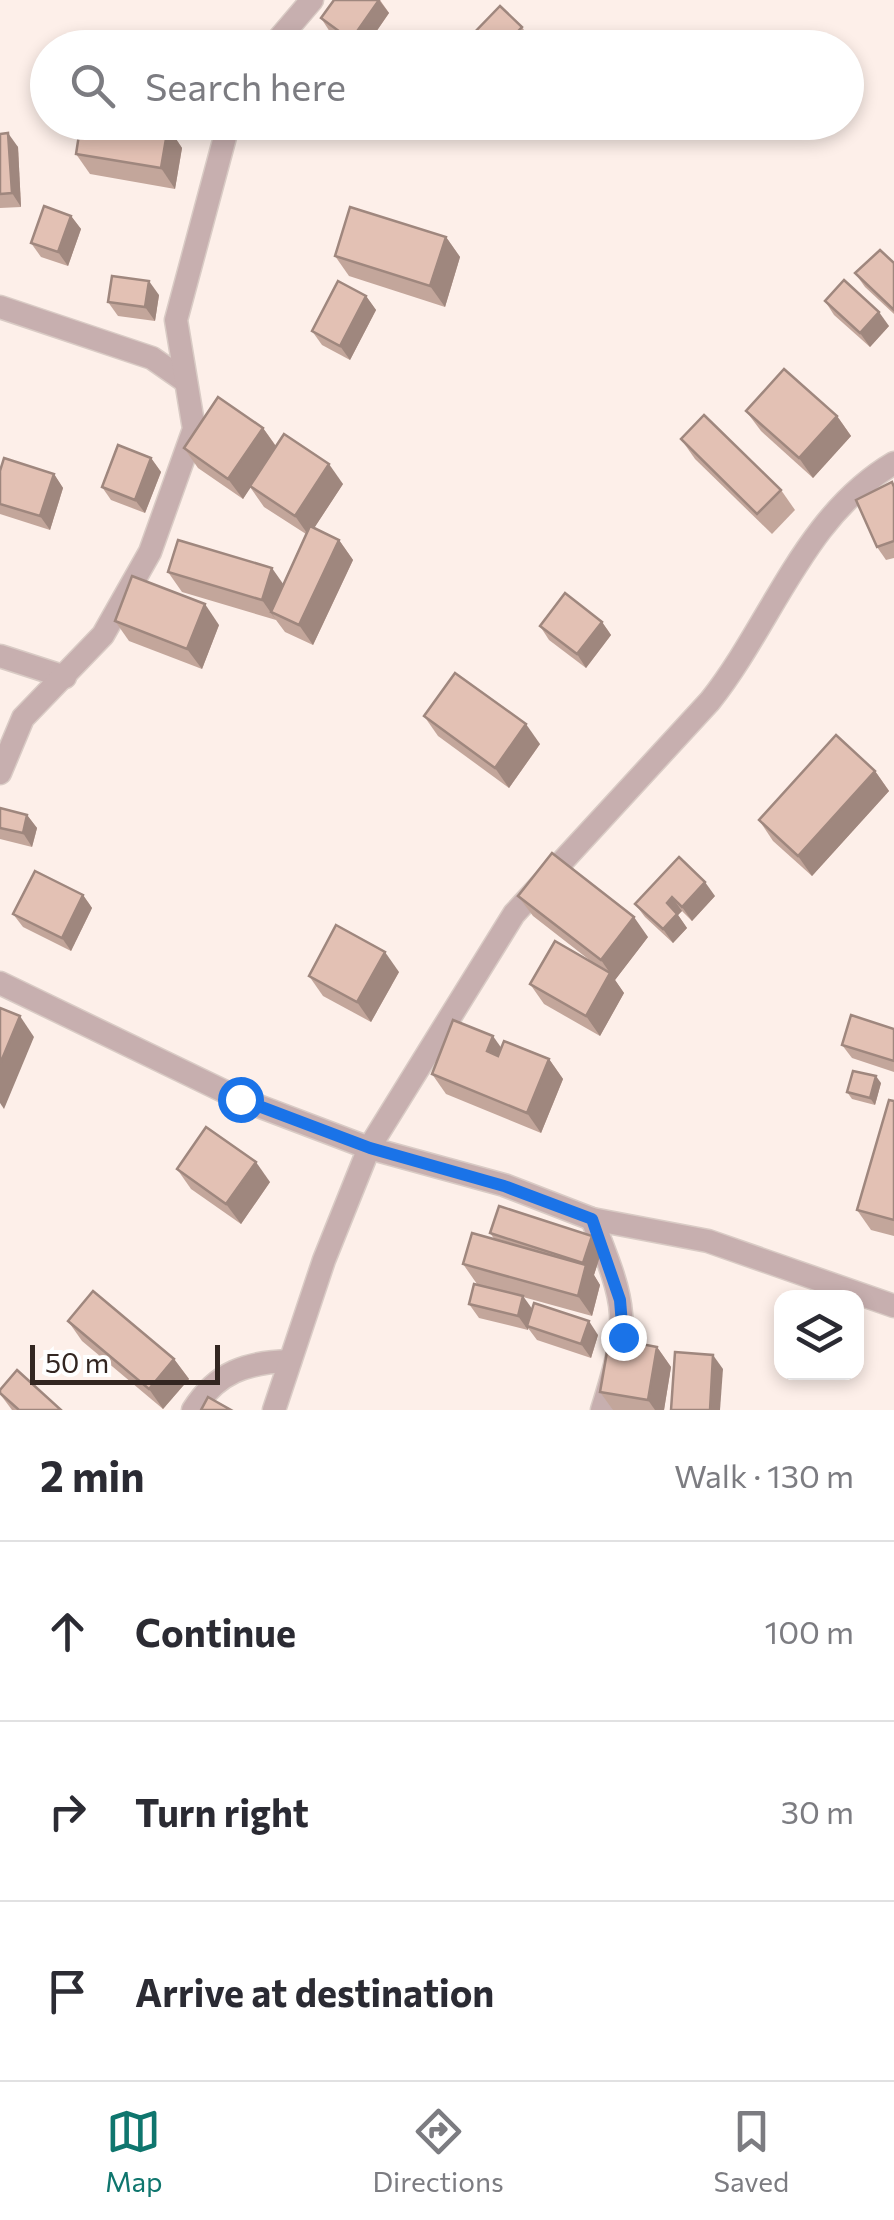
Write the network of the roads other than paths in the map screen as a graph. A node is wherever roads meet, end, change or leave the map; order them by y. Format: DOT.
graph roads {
  1 [pos="312,0"];
  2 [pos="286,30"];
  3 [pos="225,140"];
  4 [pos="0,307"];
  5 [pos="176,337"];
  6 [pos="152,358"];
  7 [pos="186,381"];
  8 [pos="894,463"];
  9 [pos="0,656"];
  10 [pos="66,677"];
  11 [pos="0,772"];
  12 [pos="0,983"];
  13 [pos="370,1148"];
  14 [pos="592,1219"];
  15 [pos="894,1306"];
  16 [pos="290,1361"];
  17 [pos="193,1410"];
  18 [pos="274,1410"];
  19 [pos="602,1410"];
  1 -- 2 [label="street"];
  3 -- 5 [label="street"];
  4 -- 6 [label="street"];
  5 -- 6 [label="street"];
  5 -- 7 [label="street"];
  6 -- 7 [label="street"];
  7 -- 10 [label="street"];
  8 -- 13 [label="street"];
  9 -- 10 [label="street"];
  10 -- 11 [label="street"];
  12 -- 13 [label="street"];
  13 -- 14 [label="street"];
  13 -- 16 [label="street"];
  14 -- 15 [label="street"];
  14 -- 19 [label="street"];
  16 -- 17 [label="street"];
  16 -- 18 [label="street"];
}
